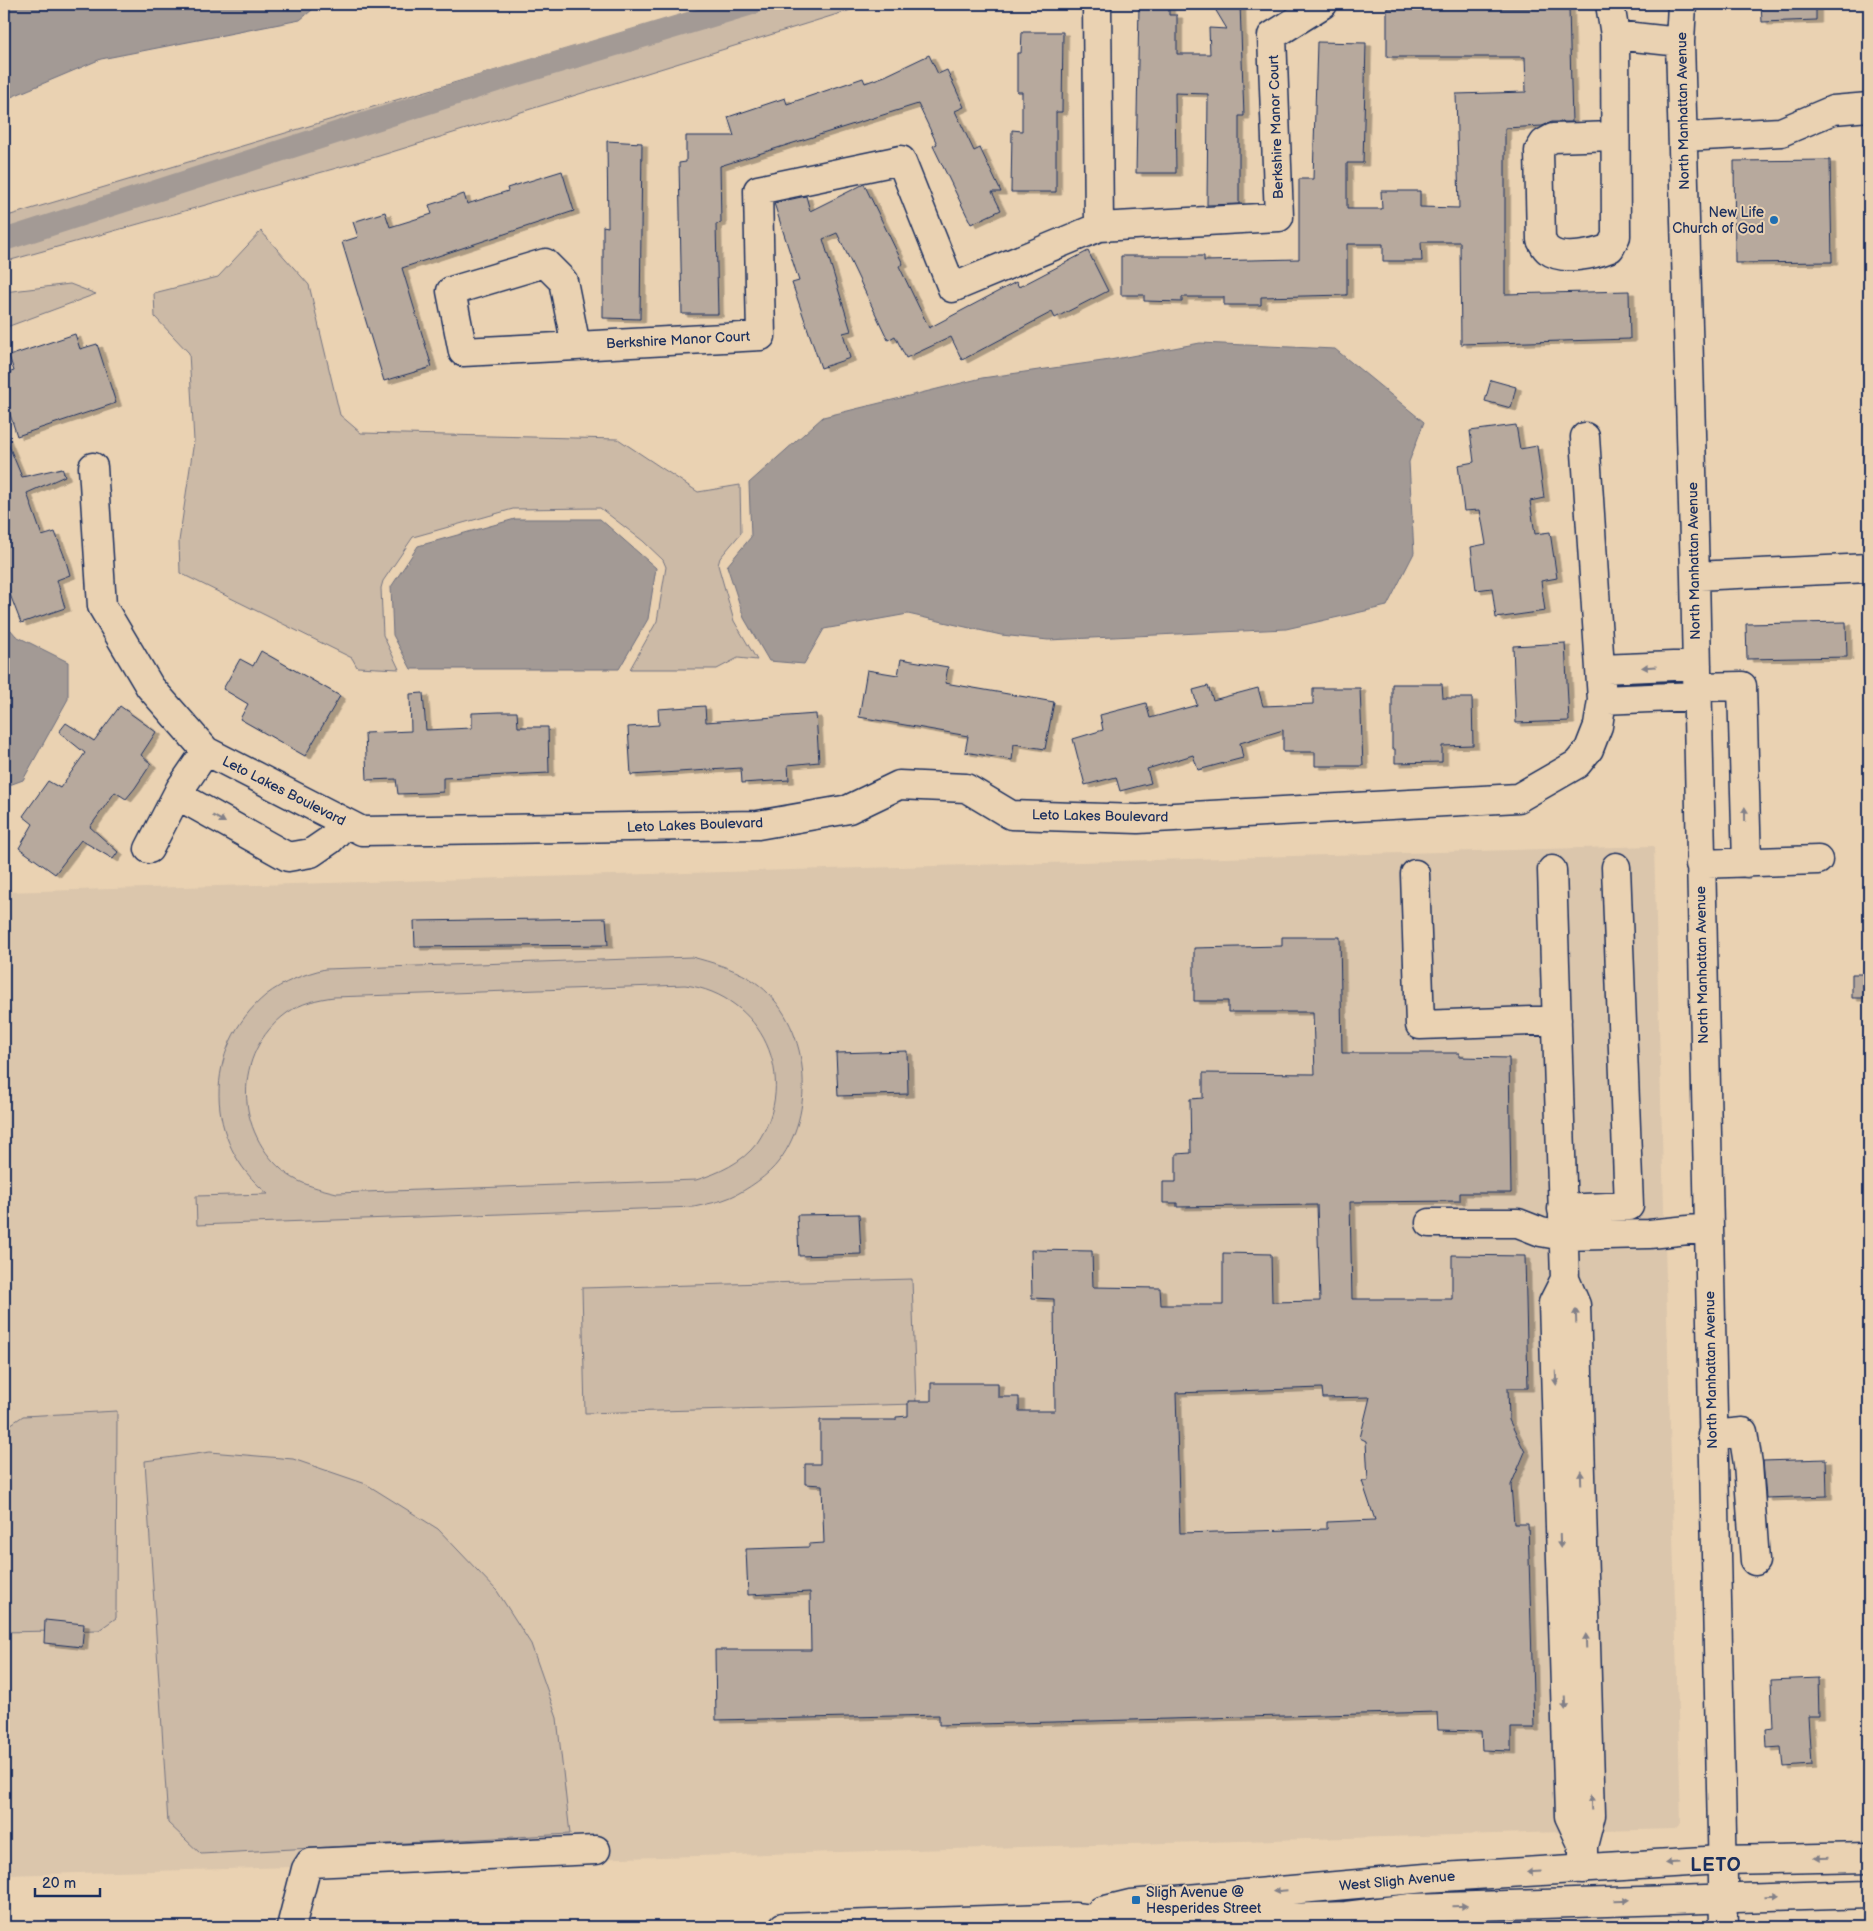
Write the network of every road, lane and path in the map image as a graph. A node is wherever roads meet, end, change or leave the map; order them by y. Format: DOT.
graph roads {
  1 [pos="1097,4"];
  2 [pos="1323,4"];
  3 [pos="1610,4"];
  4 [pos="1682,4"];
  5 [pos="1615,35"];
  6 [pos="1680,42"];
  7 [pos="1869,107"];
  8 [pos="1614,136"];
  9 [pos="1683,137"];
  10 [pos="1099,226"];
  11 [pos="576,346"];
  12 [pos="1585,437"];
  13 [pos="93,467"];
  14 [pos="1869,568"];
  15 [pos="1695,576"];
  16 [pos="1601,669"];
  17 [pos="1697,682"];
  18 [pos="1602,700"];
  19 [pos="206,751"];
  20 [pos="177,796"];
  21 [pos="346,823"];
  22 [pos="149,849"];
  23 [pos="1818,860"];
  24 [pos="1746,863"];
  25 [pos="1700,864"];
  26 [pos="1616,867"];
  27 [pos="1552,870"];
  28 [pos="1415,874"];
  29 [pos="1557,1020"];
  30 [pos="1562,1209"];
  31 [pos="1430,1223"];
  32 [pos="1708,1228"];
  33 [pos="1563,1236"];
  34 [pos="1712,1435"];
  35 [pos="1749,1472"];
  36 [pos="1713,1476"];
  37 [pos="1752,1519"];
  38 [pos="1714,1524"];
  39 [pos="1755,1561"];
  40 [pos="596,1850"];
  41 [pos="1583,1858"];
  42 [pos="1869,1858"];
  43 [pos="1721,1860"];
  44 [pos="1869,1894"];
  45 [pos="1723,1897"];
  46 [pos="1074,1922"];
  47 [pos="291,1927"];
  48 [pos="783,1927"];
  49 [pos="1724,1927"];
  1 -- 10 [label="street"];
  2 -- 10 [label="street, Berkshire Manor Court"];
  3 -- 5 [label="street"];
  4 -- 6 [label="street, North Manhattan Avenue"];
  5 -- 6 [label="street"];
  5 -- 8 [label="street"];
  6 -- 9 [label="street, North Manhattan Avenue"];
  7 -- 9 [label="street"];
  8 -- 8 [label="street"];
  9 -- 15 [label="street, North Manhattan Avenue"];
  10 -- 11 [label="street, Berkshire Manor Court"];
  11 -- 11 [label="street, Berkshire Manor Court"];
  12 -- 16 [label="street, Leto Lakes Boulevard"];
  13 -- 19 [label="street, Leto Lakes Boulevard"];
  14 -- 15 [label="street"];
  15 -- 17 [label="street, North Manhattan Avenue"];
  17 -- 16 [label="street, one-way"];
  16 -- 18 [label="street, Leto Lakes Boulevard"];
  17 -- 18 [label="street"];
  24 -- 17 [label="street, one-way"];
  17 -- 25 [label="street, North Manhattan Avenue"];
  18 -- 21 [label="street, Leto Lakes Boulevard"];
  19 -- 20 [label="street"];
  19 -- 21 [label="street, Leto Lakes Boulevard"];
  20 -- 21 [label="street, one-way"];
  20 -- 22 [label="street"];
  23 -- 24 [label="street"];
  24 -- 25 [label="street"];
  25 -- 32 [label="street, North Manhattan Avenue"];
  26 -- 30 [label="street"];
  27 -- 29 [label="street"];
  28 -- 29 [label="street"];
  29 -- 30 [label="street"];
  30 -- 33 [label="street"];
  31 -- 33 [label="street"];
  32 -- 33 [label="street"];
  32 -- 34 [label="street, North Manhattan Avenue"];
  33 -- 41 [label="street"];
  34 -- 35 [label="street"];
  34 -- 36 [label="street, North Manhattan Avenue"];
  35 -- 36 [label="street"];
  35 -- 37 [label="street"];
  36 -- 38 [label="street, North Manhattan Avenue"];
  37 -- 38 [label="street"];
  37 -- 39 [label="street"];
  38 -- 43 [label="street, North Manhattan Avenue"];
  40 -- 47 [label="street"];
  43 -- 41 [label="street, West Sligh Avenue, one-way"];
  41 -- 46 [label="street, West Sligh Avenue, one-way"];
  42 -- 43 [label="street, West Sligh Avenue, one-way"];
  43 -- 45 [label="street, North Manhattan Avenue"];
  45 -- 44 [label="street, West Sligh Avenue, one-way"];
  46 -- 45 [label="street, West Sligh Avenue, one-way"];
  45 -- 49 [label="street, North Manhattan Avenue"];
  46 -- 48 [label="street, West Sligh Avenue"];
}
